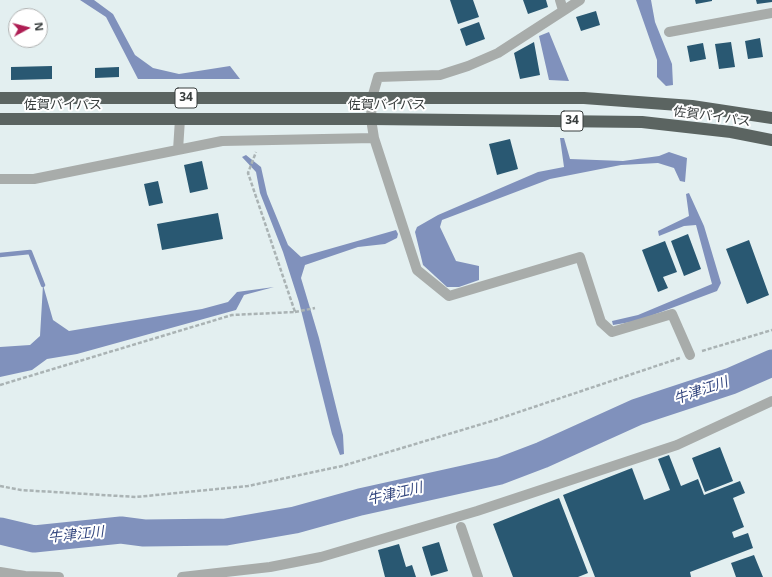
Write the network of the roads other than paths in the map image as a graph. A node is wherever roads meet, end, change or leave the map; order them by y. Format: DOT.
graph roads {
  1 [pos="580,0"];
  2 [pos="561,5"];
  3 [pos="772,13"];
  4 [pos="669,32"];
  5 [pos="0,98"];
  6 [pos="372,98"];
  7 [pos="772,118"];
  8 [pos="0,119"];
  9 [pos="180,119"];
  10 [pos="371,119"];
  11 [pos="374,138"];
  12 [pos="772,140"];
  13 [pos="178,150"];
  14 [pos="0,179"];
  15 [pos="690,355"];
  16 [pos="772,401"];
  17 [pos="461,527"];
  18 [pos="0,572"];
  19 [pos="59,577"];
  20 [pos="182,577"];
  21 [pos="478,577"];
  1 -- 2 [label="street"];
  2 -- 6 [label="street"];
  3 -- 4 [label="street"];
  5 -- 6 [label="highway, 佐賀バイパス / 34"];
  6 -- 7 [label="highway, 佐賀バイパス / 34"];
  6 -- 10 [label="street"];
  8 -- 9 [label="highway, 佐賀バイパス / 34"];
  9 -- 10 [label="highway, 佐賀バイパス / 34"];
  9 -- 13 [label="street"];
  10 -- 11 [label="street"];
  10 -- 12 [label="highway, 佐賀バイパス / 34"];
  11 -- 13 [label="street"];
  11 -- 15 [label="street"];
  13 -- 14 [label="street"];
  16 -- 20 [label="street"];
  17 -- 21 [label="street"];
  18 -- 19 [label="street"];
}
